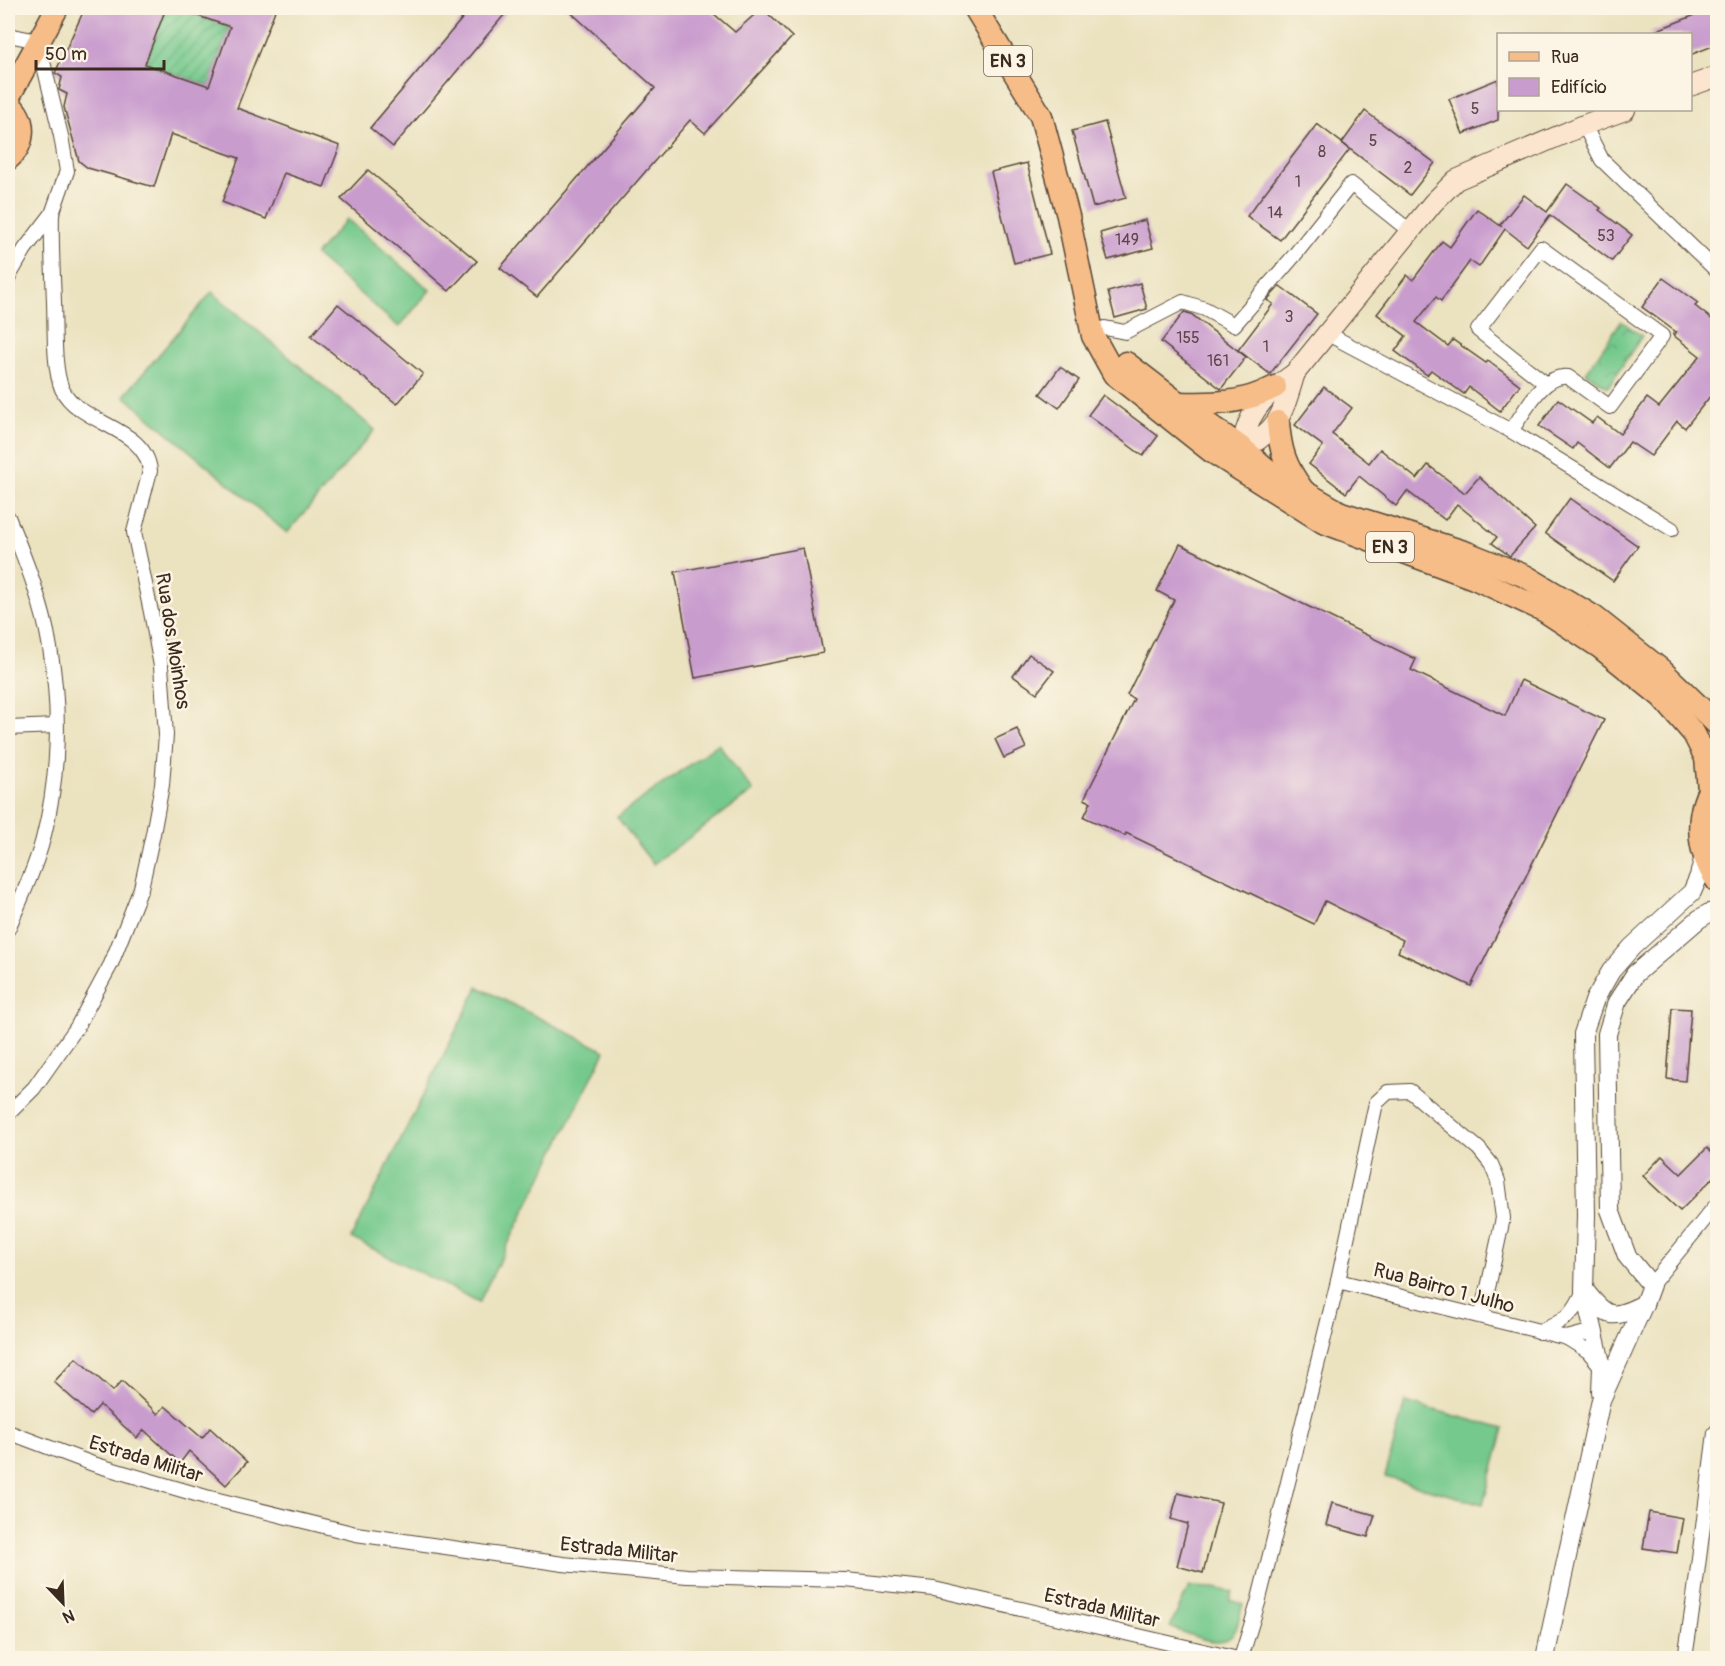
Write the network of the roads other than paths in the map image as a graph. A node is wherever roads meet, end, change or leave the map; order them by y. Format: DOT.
graph roads {
  1 [pos="57,8"];
  2 [pos="975,8"];
  3 [pos="8,35"];
  4 [pos="38,41"];
  5 [pos="1718,76"];
  6 [pos="1692,85"];
  7 [pos="8,98"];
  8 [pos="8,103"];
  9 [pos="1622,111"];
  10 [pos="1584,125"];
  11 [pos="8,159"];
  12 [pos="52,214"];
  13 [pos="1411,232"];
  14 [pos="1718,272"];
  15 [pos="8,278"];
  16 [pos="1081,287"];
  17 [pos="1105,328"];
  18 [pos="1328,334"];
  19 [pos="1295,373"];
  20 [pos="1545,383"];
  21 [pos="1275,387"];
  22 [pos="1178,404"];
  23 [pos="1278,422"];
  24 [pos="1511,431"];
  25 [pos="1237,457"];
  26 [pos="1305,492"];
  27 [pos="8,517"];
  28 [pos="1672,529"];
  29 [pos="1718,725"];
  30 [pos="56,726"];
  31 [pos="8,728"];
  32 [pos="1713,783"];
  33 [pos="1704,856"];
  34 [pos="1718,882"];
  35 [pos="1718,912"];
  36 [pos="8,929"];
  37 [pos="8,1114"];
  38 [pos="1718,1203"];
  39 [pos="1338,1281"];
  40 [pos="1651,1285"];
  41 [pos="1584,1290"];
  42 [pos="1644,1304"];
  43 [pos="1482,1317"];
  44 [pos="1593,1331"];
  45 [pos="1540,1332"];
  46 [pos="1567,1338"];
  47 [pos="1602,1367"];
  48 [pos="1601,1400"];
  49 [pos="1718,1430"];
  50 [pos="8,1432"];
  51 [pos="1234,1659"];
  52 [pos="1241,1659"];
  53 [pos="1545,1659"];
  54 [pos="1685,1659"];
  1 -- 4 [label="main road"];
  2 -- 16 [label="main road, EN 3"];
  3 -- 4 [label="street"];
  4 -- 7 [label="main road"];
  4 -- 12 [label="street"];
  5 -- 6 [label="main road"];
  8 -- 11 [label="main road"];
  9 -- 10 [label="main road"];
  10 -- 13 [label="main road"];
  10 -- 14 [label="street"];
  12 -- 15 [label="street"];
  12 -- 37 [label="street, Rua dos Moinhos"];
  13 -- 17 [label="street"];
  13 -- 18 [label="main road"];
  16 -- 17 [label="main road, EN 3"];
  16 -- 25 [label="main road, EN 3"];
  17 -- 22 [label="main road, EN 3"];
  18 -- 19 [label="main road"];
  18 -- 24 [label="street"];
  19 -- 21 [label="main road"];
  19 -- 23 [label="main road"];
  20 -- 20 [label="street"];
  20 -- 24 [label="street"];
  21 -- 22 [label="main road"];
  21 -- 25 [label="main road"];
  22 -- 25 [label="main road, EN 3"];
  23 -- 25 [label="main road"];
  23 -- 26 [label="main road"];
  24 -- 28 [label="street"];
  25 -- 26 [label="main road, EN 3"];
  25 -- 32 [label="main road, EN 3"];
  26 -- 29 [label="main road, EN 3"];
  27 -- 30 [label="street"];
  30 -- 31 [label="street"];
  30 -- 36 [label="street"];
  32 -- 33 [label="main road, EN 3"];
  33 -- 34 [label="main road, EN 3"];
  33 -- 41 [label="street"];
  35 -- 40 [label="street"];
  38 -- 40 [label="street"];
  39 -- 43 [label="street, Rua Bairro 1 Julho"];
  39 -- 43 [label="street"];
  39 -- 52 [label="street"];
  40 -- 42 [label="street"];
  41 -- 42 [label="street"];
  41 -- 44 [label="street"];
  41 -- 45 [label="street"];
  42 -- 48 [label="street"];
  43 -- 45 [label="street, Rua Bairro 1 Julho"];
  44 -- 46 [label="street"];
  44 -- 47 [label="street"];
  45 -- 46 [label="street, Rua Bairro 1 Julho"];
  46 -- 47 [label="street"];
  47 -- 48 [label="street"];
  48 -- 53 [label="street"];
  49 -- 54 [label="street"];
  50 -- 51 [label="street, Estrada Militar"];
}
